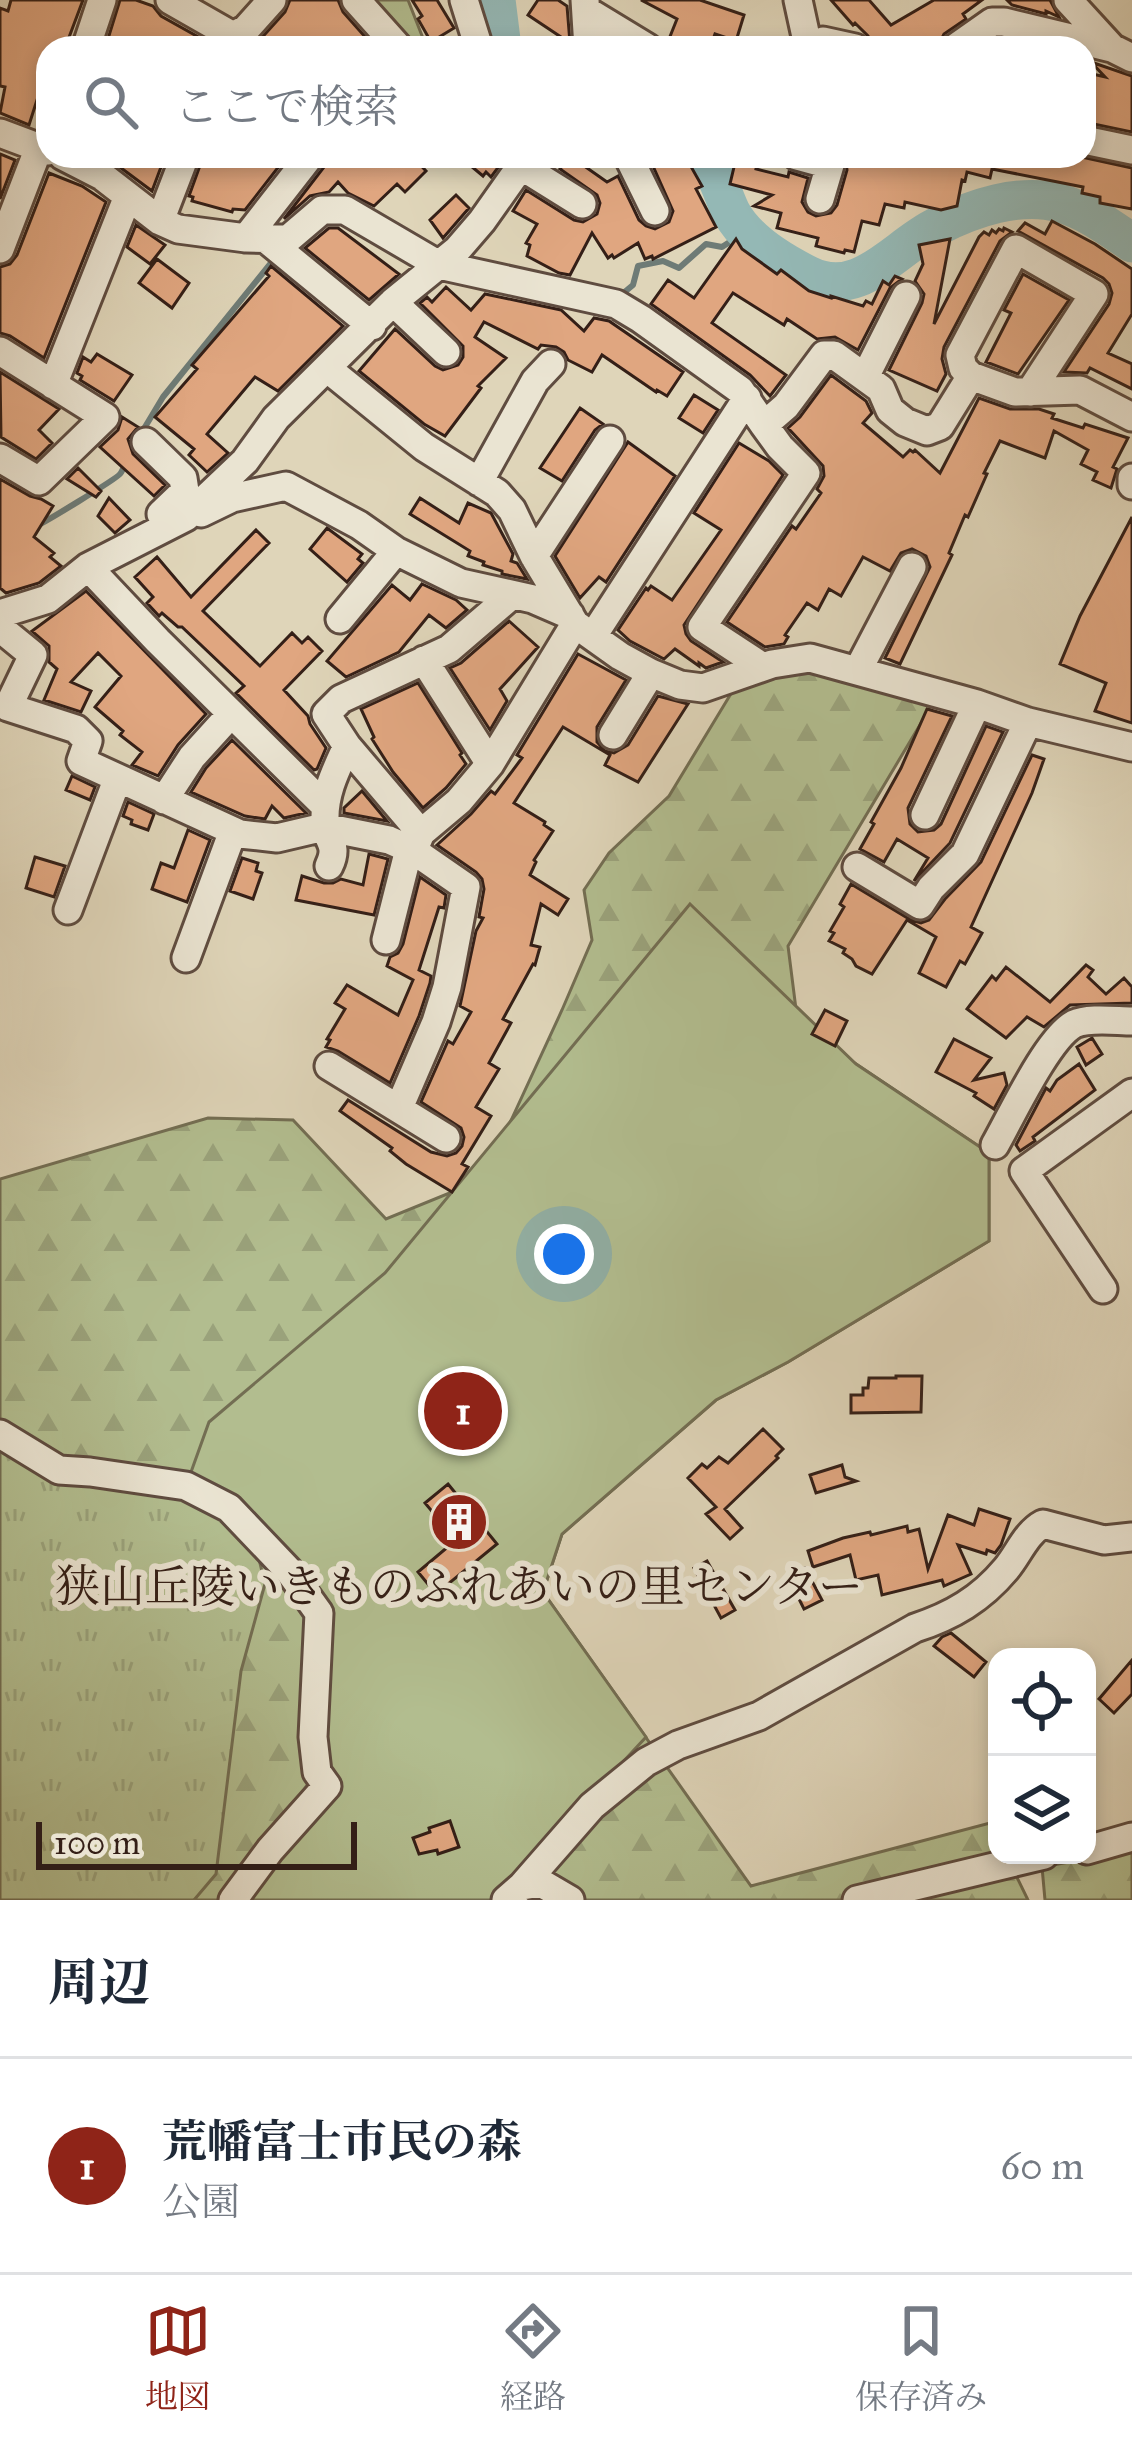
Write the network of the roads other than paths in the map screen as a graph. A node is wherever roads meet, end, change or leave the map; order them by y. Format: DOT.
graph roads {
  1 [pos="102,0"];
  2 [pos="170,0"];
  3 [pos="272,0"];
  4 [pos="356,0"];
  5 [pos="464,0"];
  6 [pos="798,0"];
  7 [pos="1068,0"];
  8 [pos="598,8"];
  9 [pos="90,36"];
  10 [pos="221,36"];
  11 [pos="237,36"];
  12 [pos="388,36"];
  13 [pos="474,36"];
  14 [pos="633,36"];
  15 [pos="804,36"];
  16 [pos="972,36"];
  17 [pos="1057,36"];
  18 [pos="1122,53"];
  19 [pos="0,133"];
  20 [pos="1096,142"];
  21 [pos="36,147"];
  22 [pos="1132,150"];
  23 [pos="42,168"];
  24 [pos="85,168"];
  25 [pos="180,168"];
  26 [pos="302,168"];
  27 [pos="519,168"];
  28 [pos="534,168"];
  29 [pos="634,168"];
  30 [pos="829,168"];
  31 [pos="128,196"];
  32 [pos="820,199"];
  33 [pos="583,204"];
  34 [pos="655,211"];
  35 [pos="160,221"];
  36 [pos="256,238"];
  37 [pos="0,249"];
  38 [pos="439,265"];
  39 [pos="906,296"];
  40 [pos="393,302"];
  41 [pos="372,326"];
  42 [pos="0,351"];
  43 [pos="446,352"];
  44 [pos="551,364"];
  45 [pos="328,369"];
  46 [pos="970,376"];
  47 [pos="865,377"];
  48 [pos="53,385"];
  49 [pos="1030,392"];
  50 [pos="747,398"];
  51 [pos="1132,417"];
  52 [pos="764,425"];
  53 [pos="610,440"];
  54 [pos="146,442"];
  55 [pos="0,458"];
  56 [pos="478,482"];
  57 [pos="185,517"];
  58 [pos="128,546"];
  59 [pos="396,551"];
  60 [pos="534,556"];
  61 [pos="88,567"];
  62 [pos="912,567"];
  63 [pos="512,595"];
  64 [pos="0,614"];
  65 [pos="340,619"];
  66 [pos="579,625"];
  67 [pos="0,628"];
  68 [pos="436,654"];
  69 [pos="764,667"];
  70 [pos="859,670"];
  71 [pos="651,674"];
  72 [pos="977,704"];
  73 [pos="231,714"];
  74 [pos="1028,722"];
  75 [pos="613,735"];
  76 [pos="347,746"];
  77 [pos="1132,747"];
  78 [pos="490,764"];
  79 [pos="117,780"];
  80 [pos="164,800"];
  81 [pos="925,814"];
  82 [pos="325,816"];
  83 [pos="233,831"];
  84 [pos="415,844"];
  85 [pos="329,866"];
  86 [pos="857,866"];
  87 [pos="68,910"];
  88 [pos="386,940"];
  89 [pos="186,958"];
  90 [pos="1132,1021"];
  91 [pos="329,1066"];
  92 [pos="1132,1093"];
  93 [pos="399,1108"];
  94 [pos="446,1138"];
  95 [pos="994,1145"];
  96 [pos="1102,1289"];
  97 [pos="0,1434"];
  98 [pos="1132,1538"];
  99 [pos="1132,1838"];
  100 [pos="1096,1848"];
  101 [pos="1007,1864"];
  102 [pos="514,1893"];
  103 [pos="233,1900"];
  104 [pos="570,1900"];
  105 [pos="857,1900"];
  1 -- 9 [label="street"];
  2 -- 10 [label="street"];
  3 -- 11 [label="street"];
  4 -- 12 [label="street"];
  5 -- 13 [label="street"];
  6 -- 15 [label="street"];
  7 -- 18 [label="street"];
  8 -- 14 [label="street"];
  16 -- 17 [label="street"];
  19 -- 21 [label="street"];
  20 -- 22 [label="street"];
  23 -- 37 [label="street"];
  24 -- 31 [label="street"];
  25 -- 35 [label="street"];
  26 -- 36 [label="street"];
  27 -- 38 [label="street"];
  28 -- 33 [label="street"];
  29 -- 34 [label="street"];
  30 -- 32 [label="street"];
  31 -- 35 [label="street"];
  31 -- 48 [label="street"];
  35 -- 36 [label="street"];
  36 -- 38 [label="street"];
  36 -- 41 [label="street"];
  38 -- 40 [label="street"];
  38 -- 50 [label="street"];
  39 -- 47 [label="street"];
  40 -- 41 [label="street"];
  40 -- 43 [label="street"];
  41 -- 45 [label="street"];
  42 -- 48 [label="street"];
  44 -- 56 [label="street"];
  45 -- 56 [label="street"];
  45 -- 57 [label="street"];
  46 -- 47 [label="street"];
  46 -- 49 [label="street"];
  46 -- 49 [label="street"];
  47 -- 52 [label="street"];
  48 -- 55 [label="street"];
  49 -- 51 [label="street"];
  50 -- 52 [label="street"];
  50 -- 66 [label="street"];
  52 -- 69 [label="street"];
  53 -- 60 [label="street"];
  54 -- 58 [label="street"];
  56 -- 60 [label="street"];
  57 -- 58 [label="street"];
  57 -- 59 [label="street"];
  58 -- 61 [label="street"];
  59 -- 63 [label="street"];
  59 -- 65 [label="street"];
  60 -- 66 [label="street"];
  61 -- 64 [label="street"];
  61 -- 73 [label="street"];
  62 -- 70 [label="street"];
  63 -- 66 [label="street"];
  63 -- 68 [label="street"];
  66 -- 71 [label="street"];
  66 -- 78 [label="street"];
  67 -- 79 [label="street"];
  68 -- 76 [label="street"];
  68 -- 78 [label="street"];
  69 -- 70 [label="street"];
  69 -- 71 [label="street"];
  70 -- 72 [label="street"];
  71 -- 75 [label="street"];
  72 -- 74 [label="street"];
  72 -- 81 [label="street"];
  73 -- 80 [label="street"];
  73 -- 82 [label="street"];
  74 -- 77 [label="street"];
  74 -- 86 [label="street"];
  76 -- 82 [label="street"];
  76 -- 84 [label="street"];
  78 -- 84 [label="street"];
  79 -- 80 [label="street"];
  79 -- 87 [label="street"];
  80 -- 83 [label="street"];
  82 -- 83 [label="street"];
  82 -- 84 [label="street"];
  82 -- 85 [label="street"];
  83 -- 89 [label="street"];
  84 -- 88 [label="street"];
  84 -- 93 [label="street"];
  90 -- 95 [label="street"];
  91 -- 93 [label="street"];
  92 -- 96 [label="street"];
  93 -- 94 [label="street"];
  97 -- 103 [label="street"];
  98 -- 102 [label="street"];
  99 -- 100 [label="street"];
  101 -- 105 [label="street"];
  102 -- 104 [label="street"];
}
